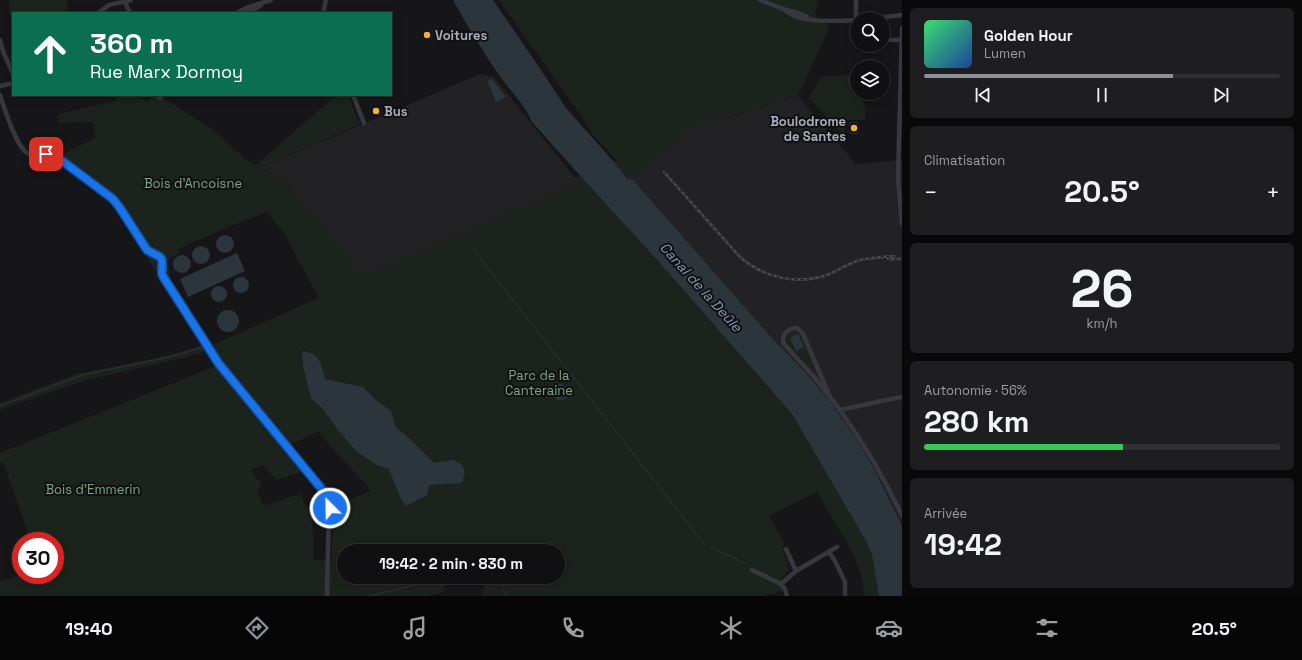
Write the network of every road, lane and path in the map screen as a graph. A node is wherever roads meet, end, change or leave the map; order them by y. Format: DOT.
graph roads {
  1 [pos="271,0"];
  2 [pos="760,0"];
  3 [pos="856,0"];
  4 [pos="128,1"];
  5 [pos="325,1"];
  6 [pos="264,3"];
  7 [pos="99,12"];
  8 [pos="130,12"];
  9 [pos="239,12"];
  10 [pos="245,12"];
  11 [pos="324,12"];
  12 [pos="857,12"];
  13 [pos="902,15"];
  14 [pos="890,16"];
  15 [pos="850,20"];
  16 [pos="902,28"];
  17 [pos="0,40"];
  18 [pos="890,40"];
  19 [pos="901,40"];
  20 [pos="12,72"];
  21 [pos="12,83"];
  22 [pos="0,86"];
  23 [pos="0,95"];
  24 [pos="353,96"];
  25 [pos="364,123"];
  26 [pos="900,179"];
  27 [pos="902,224"];
  28 [pos="830,397"];
  29 [pos="902,397"];
  30 [pos="840,410"];
  31 [pos="902,515"];
  32 [pos="837,547"];
  33 [pos="786,550"];
  34 [pos="829,552"];
  35 [pos="752,570"];
  36 [pos="796,571"];
  37 [pos="782,584"];
  38 [pos="327,596"];
  39 [pos="787,596"];
  40 [pos="845,596"];
  1 -- 6 [label="street"];
  2 -- 15 [label="street"];
  3 -- 12 [label="street"];
  4 -- 7 [label="street"];
  4 -- 8 [label="street"];
  5 -- 11 [label="street"];
  6 -- 9 [label="street"];
  6 -- 10 [label="street"];
  13 -- 14 [label="street"];
  16 -- 19 [label="street"];
  17 -- 20 [label="street"];
  18 -- 19 [label="street"];
  19 -- 26 [label="street"];
  21 -- 22 [label="street"];
  23 -- 38 [label="street"];
  24 -- 25 [label="street"];
  26 -- 27 [label="street"];
  28 -- 28 [label="street"];
  28 -- 30 [label="street"];
  29 -- 30 [label="street"];
  30 -- 31 [label="street"];
  32 -- 34 [label="street"];
  33 -- 36 [label="street"];
  34 -- 36 [label="street"];
  34 -- 40 [label="street"];
  35 -- 37 [label="street"];
  36 -- 37 [label="street"];
  37 -- 39 [label="street"];
}
